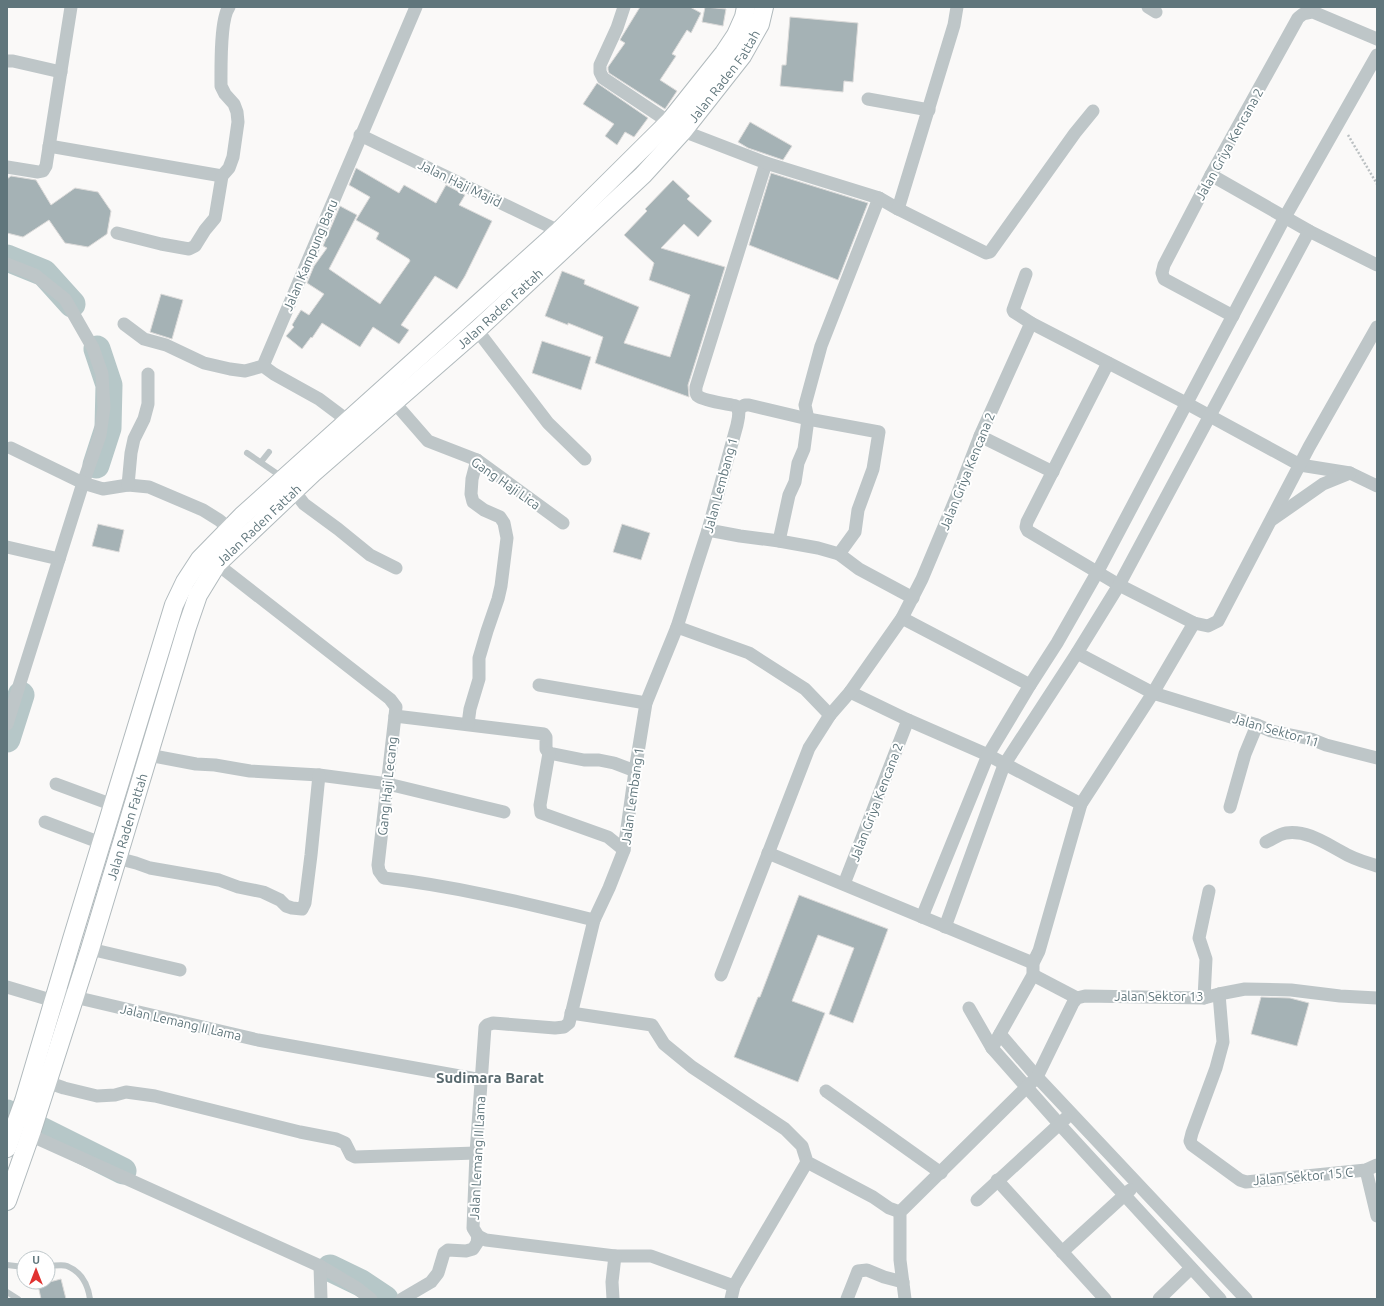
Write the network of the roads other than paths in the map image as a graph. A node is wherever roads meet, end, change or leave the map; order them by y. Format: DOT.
graph roads {
  1 [pos="71,7"];
  2 [pos="229,7"];
  3 [pos="416,7"];
  4 [pos="624,7"];
  5 [pos="746,7"];
  6 [pos="764,7"];
  7 [pos="957,7"];
  8 [pos="1377,39"];
  9 [pos="1377,55"];
  10 [pos="7,61"];
  11 [pos="61,72"];
  12 [pos="868,99"];
  13 [pos="929,110"];
  14 [pos="1093,111"];
  15 [pos="676,126"];
  16 [pos="360,135"];
  17 [pos="49,146"];
  18 [pos="766,163"];
  19 [pos="7,167"];
  20 [pos="1211,175"];
  21 [pos="222,176"];
  22 [pos="879,198"];
  23 [pos="898,210"];
  24 [pos="1285,217"];
  25 [pos="559,231"];
  26 [pos="1309,231"];
  27 [pos="117,233"];
  28 [pos="7,264"];
  29 [pos="1377,265"];
  30 [pos="1026,274"];
  31 [pos="1233,316"];
  32 [pos="1031,323"];
  33 [pos="124,324"];
  34 [pos="1377,327"];
  35 [pos="477,330"];
  36 [pos="1108,363"];
  37 [pos="263,366"];
  38 [pos="148,374"];
  39 [pos="394,402"];
  40 [pos="1186,403"];
  41 [pos="738,409"];
  42 [pos="1211,416"];
  43 [pos="808,419"];
  44 [pos="347,420"];
  45 [pos="980,436"];
  46 [pos="12,448"];
  47 [pos="269,452"];
  48 [pos="247,453"];
  49 [pos="585,459"];
  50 [pos="477,460"];
  51 [pos="261,462"];
  52 [pos="1300,465"];
  53 [pos="1053,472"];
  54 [pos="1350,473"];
  55 [pos="86,483"];
  56 [pos="128,485"];
  57 [pos="289,485"];
  58 [pos="1377,486"];
  59 [pos="1270,521"];
  60 [pos="563,523"];
  61 [pos="230,528"];
  62 [pos="708,530"];
  63 [pos="779,541"];
  64 [pos="7,547"];
  65 [pos="839,554"];
  66 [pos="59,559"];
  67 [pos="217,564"];
  68 [pos="396,568"];
  69 [pos="1098,572"];
  70 [pos="1119,585"];
  71 [pos="913,598"];
  72 [pos="902,618"];
  73 [pos="1194,624"];
  74 [pos="677,627"];
  75 [pos="1077,653"];
  76 [pos="539,685"];
  77 [pos="1030,685"];
  78 [pos="850,692"];
  79 [pos="1153,693"];
  80 [pos="646,703"];
  81 [pos="830,715"];
  82 [pos="395,716"];
  83 [pos="908,720"];
  84 [pos="7,724"];
  85 [pos="468,724"];
  86 [pos="1257,725"];
  87 [pos="549,753"];
  88 [pos="148,755"];
  89 [pos="988,755"];
  90 [pos="1377,758"];
  91 [pos="1004,765"];
  92 [pos="635,771"];
  93 [pos="319,775"];
  94 [pos="56,784"];
  95 [pos="388,784"];
  96 [pos="1081,804"];
  97 [pos="113,805"];
  98 [pos="1230,807"];
  99 [pos="504,812"];
  100 [pos="46,822"];
  101 [pos="1266,842"];
  102 [pos="101,843"];
  103 [pos="624,850"];
  104 [pos="768,853"];
  105 [pos="117,858"];
  106 [pos="1377,866"];
  107 [pos="844,884"];
  108 [pos="1209,891"];
  109 [pos="922,916"];
  110 [pos="594,920"];
  111 [pos="945,926"];
  112 [pos="90,949"];
  113 [pos="1033,969"];
  114 [pos="180,970"];
  115 [pos="721,975"];
  116 [pos="7,987"];
  117 [pos="1219,994"];
  118 [pos="75,996"];
  119 [pos="55,997"];
  120 [pos="1077,998"];
  121 [pos="1204,998"];
  122 [pos="1377,998"];
  123 [pos="969,1008"];
  124 [pos="571,1013"];
  125 [pos="1000,1034"];
  126 [pos="992,1048"];
  127 [pos="1037,1078"];
  128 [pos="482,1080"];
  129 [pos="47,1082"];
  130 [pos="1027,1086"];
  131 [pos="826,1091"];
  132 [pos="32,1103"];
  133 [pos="1072,1113"];
  134 [pos="1059,1124"];
  135 [pos="19,1130"];
  136 [pos="7,1148"];
  137 [pos="476,1153"];
  138 [pos="807,1162"];
  139 [pos="1372,1168"];
  140 [pos="941,1173"];
  141 [pos="997,1180"];
  142 [pos="1138,1183"];
  143 [pos="1125,1195"];
  144 [pos="8,1198"];
  145 [pos="977,1200"];
  146 [pos="900,1212"];
  147 [pos="1377,1216"];
  148 [pos="478,1236"];
  149 [pos="1062,1252"];
  150 [pos="615,1256"];
  151 [pos="56,1266"];
  152 [pos="320,1266"];
  153 [pos="1191,1268"];
  154 [pos="903,1282"];
  155 [pos="734,1286"];
  156 [pos="7,1292"];
  157 [pos="18,1299"];
  158 [pos="90,1299"];
  159 [pos="322,1299"];
  160 [pos="370,1299"];
  161 [pos="402,1299"];
  162 [pos="613,1299"];
  163 [pos="731,1299"];
  164 [pos="847,1299"];
  165 [pos="905,1299"];
  166 [pos="1104,1299"];
  167 [pos="1159,1299"];
  168 [pos="1220,1299"];
  169 [pos="1246,1299"];
  1 -- 11 [label="street"];
  2 -- 21 [label="street"];
  3 -- 16 [label="street, Jalan Kampung Baru"];
  4 -- 15 [label="street"];
  5 -- 15 [label="main road, Jalan Raden Fattah"];
  6 -- 15 [label="main road, Jalan Raden Fattah"];
  7 -- 13 [label="street"];
  8 -- 20 [label="street, Jalan Griya Kencana 2"];
  9 -- 24 [label="street"];
  10 -- 11 [label="street"];
  11 -- 17 [label="street"];
  12 -- 13 [label="street"];
  13 -- 23 [label="street"];
  14 -- 23 [label="street"];
  15 -- 18 [label="street"];
  15 -- 25 [label="main road, Jalan Raden Fattah"];
  15 -- 35 [label="main road, Jalan Raden Fattah"];
  16 -- 25 [label="street, Jalan Haji Majid"];
  16 -- 37 [label="street, Jalan Kampung Baru"];
  17 -- 19 [label="street"];
  17 -- 21 [label="street"];
  18 -- 22 [label="street"];
  18 -- 41 [label="street"];
  20 -- 24 [label="street"];
  20 -- 31 [label="street, Jalan Griya Kencana 2"];
  21 -- 27 [label="street"];
  22 -- 23 [label="street"];
  22 -- 43 [label="street"];
  24 -- 26 [label="street"];
  24 -- 31 [label="street"];
  25 -- 44 [label="main road, Jalan Raden Fattah"];
  26 -- 29 [label="street"];
  26 -- 42 [label="street"];
  28 -- 55 [label="street"];
  30 -- 32 [label="street"];
  31 -- 40 [label="street"];
  32 -- 36 [label="street"];
  32 -- 45 [label="street, Jalan Griya Kencana 2"];
  33 -- 37 [label="street"];
  34 -- 52 [label="street"];
  35 -- 39 [label="main road, Jalan Raden Fattah"];
  35 -- 49 [label="street"];
  36 -- 40 [label="street"];
  36 -- 53 [label="street"];
  37 -- 44 [label="street"];
  38 -- 56 [label="street"];
  39 -- 50 [label="street, Gang Haji Lica"];
  39 -- 57 [label="main road, Jalan Raden Fattah"];
  40 -- 42 [label="street"];
  40 -- 69 [label="street"];
  41 -- 43 [label="street"];
  41 -- 62 [label="street, Jalan Lembang 1"];
  42 -- 52 [label="street"];
  42 -- 70 [label="street"];
  43 -- 63 [label="street"];
  43 -- 65 [label="street"];
  44 -- 57 [label="main road, Jalan Raden Fattah"];
  45 -- 53 [label="street"];
  45 -- 71 [label="street, Jalan Griya Kencana 2"];
  46 -- 55 [label="street"];
  47 -- 51 [label="lane"];
  48 -- 51 [label="lane"];
  50 -- 60 [label="street, Gang Haji Lica"];
  50 -- 85 [label="street"];
  51 -- 57 [label="lane"];
  52 -- 54 [label="street"];
  52 -- 59 [label="street"];
  53 -- 69 [label="street"];
  54 -- 58 [label="street"];
  54 -- 59 [label="street"];
  55 -- 56 [label="street"];
  55 -- 66 [label="street"];
  56 -- 61 [label="street"];
  57 -- 61 [label="main road, Jalan Raden Fattah"];
  57 -- 67 [label="main road, Jalan Raden Fattah"];
  57 -- 68 [label="street"];
  59 -- 73 [label="street"];
  61 -- 97 [label="main road, Jalan Raden Fattah"];
  62 -- 63 [label="street"];
  62 -- 74 [label="street, Jalan Lembang 1"];
  63 -- 65 [label="street"];
  64 -- 66 [label="street"];
  65 -- 71 [label="street"];
  66 -- 84 [label="street"];
  67 -- 82 [label="street, Gang Haji Lecang"];
  67 -- 88 [label="main road, Jalan Raden Fattah"];
  69 -- 70 [label="street"];
  69 -- 77 [label="street"];
  70 -- 73 [label="street"];
  70 -- 75 [label="street"];
  71 -- 72 [label="street, Jalan Griya Kencana 2"];
  72 -- 77 [label="street"];
  72 -- 78 [label="street, Jalan Griya Kencana 2"];
  73 -- 79 [label="street"];
  74 -- 80 [label="street, Jalan Lembang 1"];
  74 -- 81 [label="street"];
  75 -- 79 [label="street"];
  75 -- 91 [label="street"];
  76 -- 80 [label="street"];
  77 -- 89 [label="street"];
  78 -- 81 [label="street, Jalan Griya Kencana 2"];
  78 -- 83 [label="street"];
  79 -- 86 [label="street, Jalan Sektor 11"];
  79 -- 96 [label="street"];
  80 -- 92 [label="street, Jalan Lembang 1"];
  81 -- 104 [label="street, Jalan Griya Kencana 2"];
  82 -- 85 [label="street"];
  82 -- 95 [label="street, Gang Haji Lecang"];
  83 -- 89 [label="street"];
  83 -- 107 [label="street, Jalan Griya Kencana 2"];
  85 -- 87 [label="street"];
  86 -- 90 [label="street, Jalan Sektor 11"];
  86 -- 98 [label="street"];
  87 -- 92 [label="street"];
  87 -- 103 [label="street"];
  88 -- 93 [label="street"];
  88 -- 105 [label="main road, Jalan Raden Fattah"];
  89 -- 91 [label="street"];
  89 -- 109 [label="street"];
  91 -- 96 [label="street"];
  91 -- 111 [label="street"];
  92 -- 103 [label="street, Jalan Lembang 1"];
  93 -- 95 [label="street"];
  93 -- 105 [label="street"];
  94 -- 97 [label="street"];
  95 -- 99 [label="street"];
  95 -- 110 [label="street, Gang Haji Lecang"];
  96 -- 113 [label="street"];
  97 -- 102 [label="main road, Jalan Raden Fattah"];
  100 -- 102 [label="street"];
  101 -- 106 [label="street"];
  102 -- 119 [label="main road, Jalan Raden Fattah"];
  103 -- 110 [label="street, Jalan Lembang 1"];
  104 -- 107 [label="street"];
  104 -- 115 [label="street, Jalan Griya Kencana 2"];
  105 -- 112 [label="main road, Jalan Raden Fattah"];
  107 -- 109 [label="street"];
  108 -- 121 [label="street"];
  109 -- 111 [label="street"];
  110 -- 124 [label="street, Jalan Lembang 1"];
  111 -- 113 [label="street"];
  112 -- 114 [label="street"];
  112 -- 118 [label="main road, Jalan Raden Fattah"];
  113 -- 120 [label="street"];
  113 -- 125 [label="street"];
  116 -- 119 [label="street, Jalan Lemang II Lama"];
  117 -- 121 [label="street, Jalan Sektor 13"];
  117 -- 122 [label="street, Jalan Sektor 13"];
  117 -- 139 [label="street, Jalan Sektor 15 C"];
  118 -- 119 [label="street, Jalan Lemang II Lama"];
  118 -- 128 [label="street, Jalan Lemang II Lama"];
  118 -- 129 [label="main road, Jalan Raden Fattah"];
  119 -- 132 [label="main road, Jalan Raden Fattah"];
  120 -- 121 [label="street, Jalan Sektor 13"];
  120 -- 127 [label="street"];
  123 -- 126 [label="street"];
  124 -- 128 [label="street, Jalan Lembang 1"];
  124 -- 138 [label="street"];
  125 -- 126 [label="street"];
  125 -- 127 [label="street"];
  126 -- 130 [label="street"];
  127 -- 130 [label="street"];
  127 -- 133 [label="street"];
  128 -- 137 [label="street, Jalan Lemang II Lama"];
  129 -- 132 [label="main road, Jalan Raden Fattah"];
  129 -- 137 [label="street"];
  130 -- 134 [label="street"];
  130 -- 140 [label="street"];
  131 -- 140 [label="street"];
  132 -- 135 [label="main road, Jalan Raden Fattah"];
  133 -- 134 [label="street"];
  133 -- 142 [label="street"];
  134 -- 141 [label="street"];
  134 -- 143 [label="street"];
  135 -- 136 [label="main road, Jalan Raden Fattah"];
  135 -- 144 [label="main road, Jalan Raden Fattah"];
  135 -- 152 [label="street"];
  137 -- 148 [label="street, Jalan Lemang II Lama"];
  138 -- 146 [label="street"];
  138 -- 155 [label="street"];
  139 -- 147 [label="street"];
  140 -- 146 [label="street"];
  141 -- 145 [label="street"];
  141 -- 149 [label="street"];
  142 -- 143 [label="street"];
  142 -- 169 [label="street"];
  143 -- 149 [label="street"];
  143 -- 153 [label="street"];
  146 -- 154 [label="street"];
  148 -- 150 [label="street, Jalan Lemang II Lama"];
  148 -- 161 [label="street"];
  149 -- 166 [label="street"];
  150 -- 155 [label="street, Jalan Lemang II Lama"];
  150 -- 162 [label="street"];
  151 -- 158 [label="lane"];
  152 -- 159 [label="street"];
  152 -- 160 [label="street"];
  153 -- 167 [label="street"];
  153 -- 168 [label="street"];
  154 -- 164 [label="street"];
  154 -- 165 [label="street"];
  155 -- 163 [label="street"];
  156 -- 157 [label="lane"];
}
